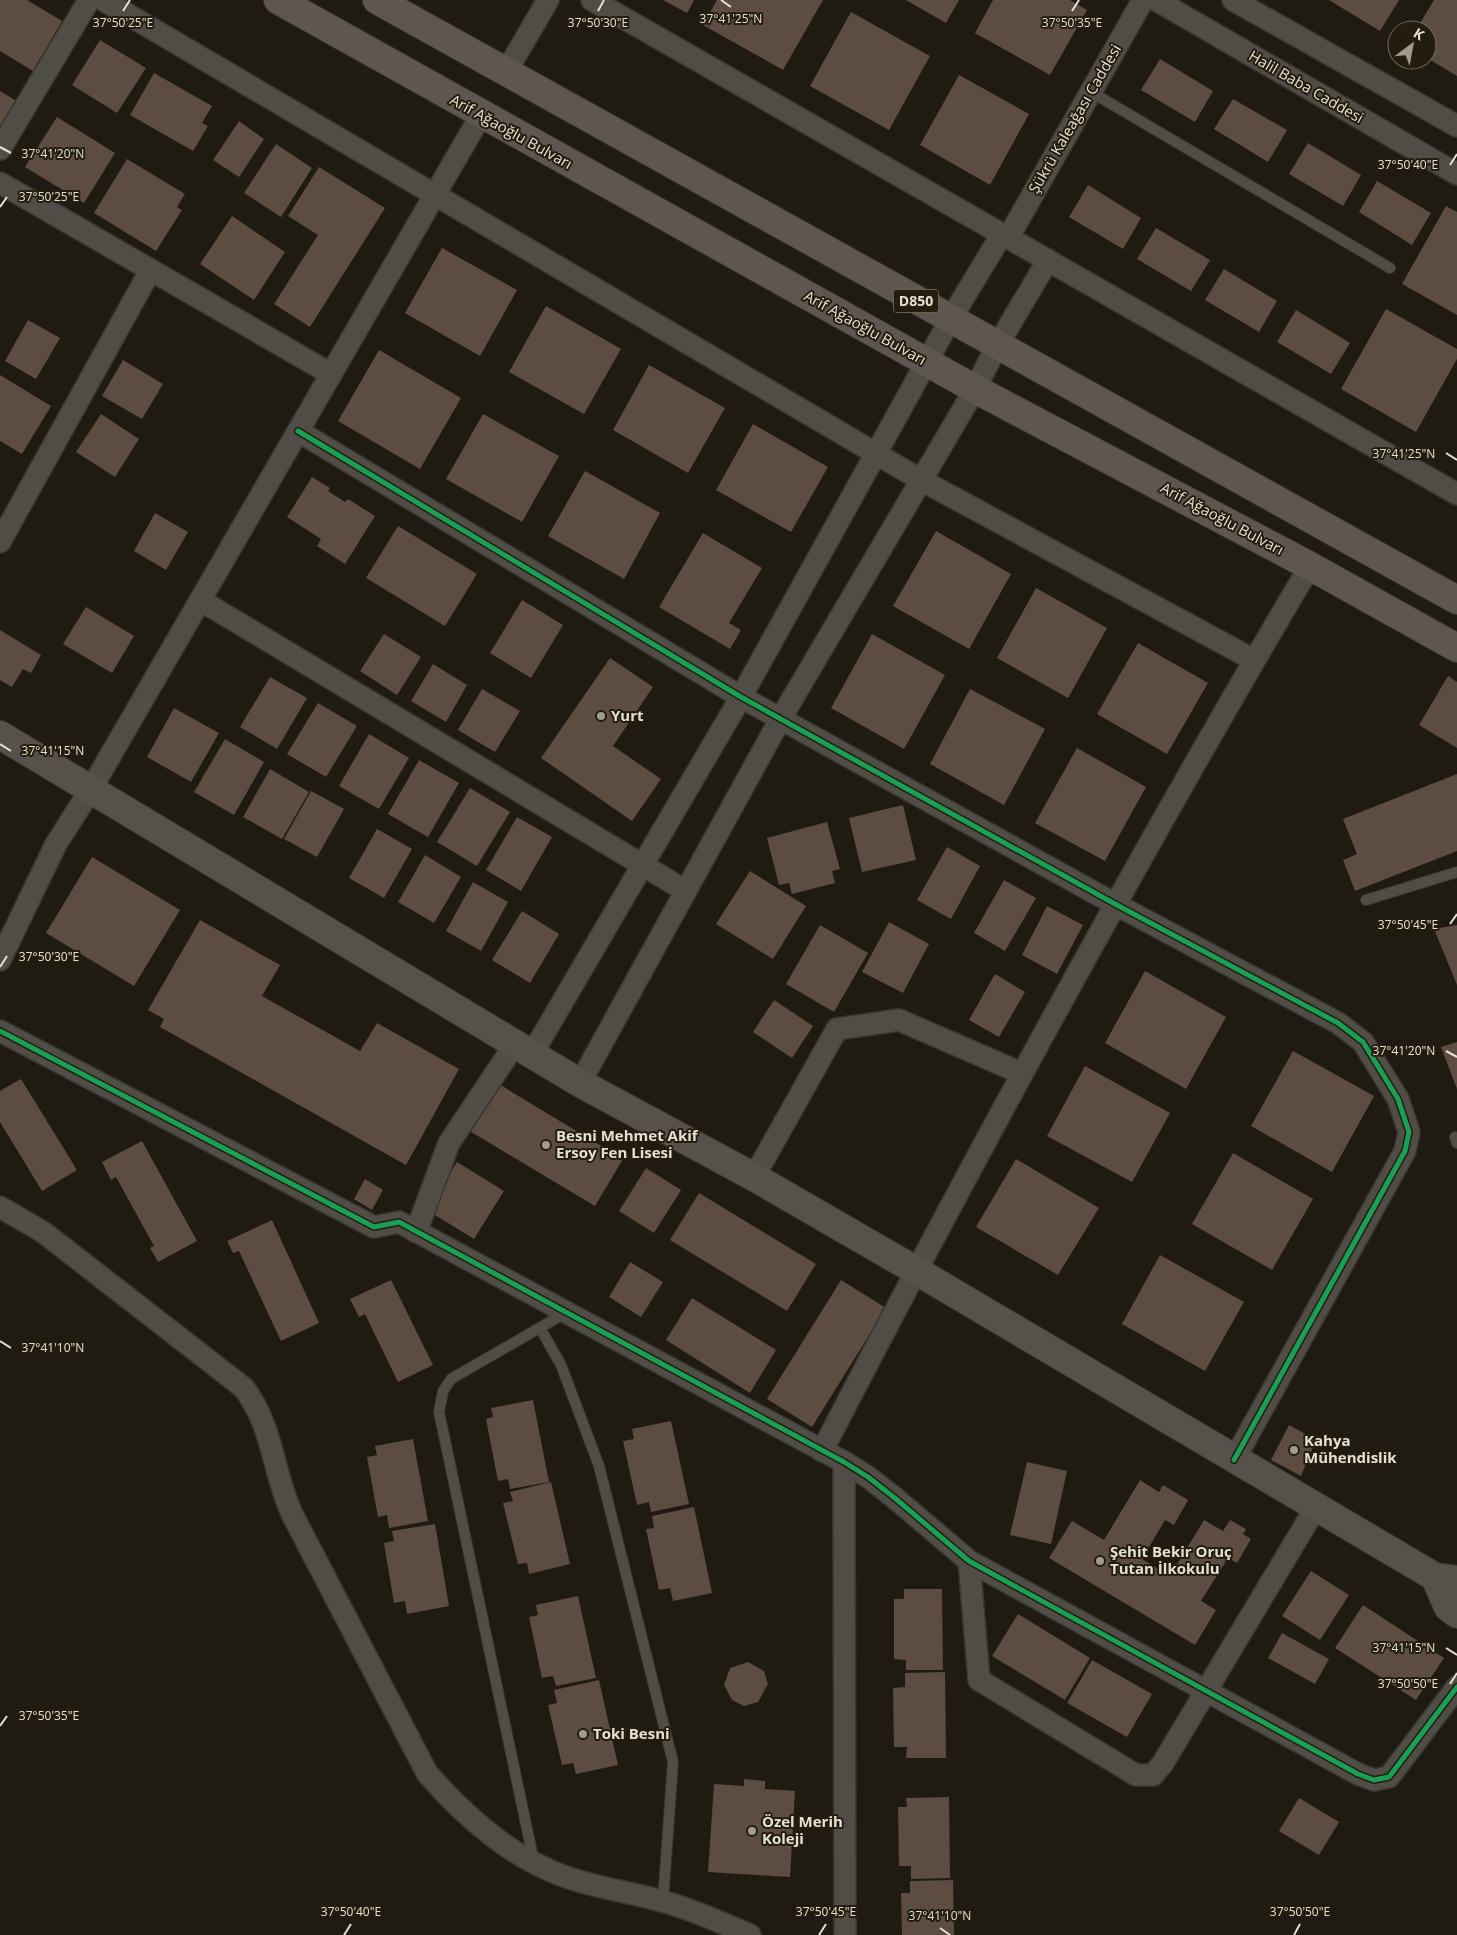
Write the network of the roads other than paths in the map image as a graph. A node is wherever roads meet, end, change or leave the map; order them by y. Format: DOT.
graph roads {
  1 [pos="90,0"];
  2 [pos="103,0"];
  3 [pos="278,0"];
  4 [pos="377,0"];
  5 [pos="548,0"];
  6 [pos="592,0"];
  7 [pos="1142,0"];
  8 [pos="1156,0"];
  9 [pos="1233,0"];
  10 [pos="506,72"];
  11 [pos="1091,92"];
  12 [pos="481,115"];
  13 [pos="1457,126"];
  14 [pos="0,149"];
  15 [pos="1457,174"];
  16 [pos="0,183"];
  17 [pos="436,195"];
  18 [pos="1005,236"];
  19 [pos="1048,260"];
  20 [pos="1390,268"];
  21 [pos="150,271"];
  22 [pos="950,320"];
  23 [pos="997,346"];
  24 [pos="927,363"];
  25 [pos="331,374"];
  26 [pos="975,389"];
  27 [pos="298,431"];
  28 [pos="878,453"];
  29 [pos="921,480"];
  30 [pos="1454,487"];
  31 [pos="0,542"];
  32 [pos="1310,566"];
  33 [pos="200,600"];
  34 [pos="1457,600"];
  35 [pos="1457,648"];
  36 [pos="1254,660"];
  37 [pos="741,697"];
  38 [pos="781,718"];
  39 [pos="0,735"];
  40 [pos="91,789"];
  41 [pos="642,866"];
  42 [pos="1457,872"];
  43 [pos="686,891"];
  44 [pos="1366,900"];
  45 [pos="1115,904"];
  46 [pos="0,960"];
  47 [pos="0,1031"];
  48 [pos="524,1049"];
  49 [pos="1021,1074"];
  50 [pos="580,1082"];
  51 [pos="754,1177"];
  52 [pos="0,1207"];
  53 [pos="416,1232"];
  54 [pos="915,1270"];
  55 [pos="566,1312"];
  56 [pos="540,1328"];
  57 [pos="822,1451"];
  58 [pos="1234,1460"];
  59 [pos="844,1462"];
  60 [pos="1316,1508"];
  61 [pos="969,1560"];
  62 [pos="1446,1579"];
  63 [pos="1457,1614"];
  64 [pos="1457,1687"];
  65 [pos="1206,1691"];
  66 [pos="534,1863"];
  67 [pos="663,1901"];
  68 [pos="750,1935"];
  69 [pos="845,1935"];
  1 -- 14 [label="street"];
  2 -- 17 [label="street"];
  3 -- 12 [label="highway, Arif Ağaoğlu Bulvarı"];
  4 -- 10 [label="highway, D850"];
  5 -- 10 [label="street"];
  6 -- 18 [label="street"];
  7 -- 11 [label="street, Şükrü Kaleağası Caddesi"];
  8 -- 15 [label="street, Halil Baba Caddesi"];
  9 -- 13 [label="street"];
  10 -- 22 [label="highway, D850"];
  11 -- 18 [label="street, Şükrü Kaleağası Caddesi"];
  11 -- 20 [label="lane"];
  12 -- 17 [label="street"];
  12 -- 24 [label="highway, Arif Ağaoğlu Bulvarı"];
  16 -- 21 [label="street"];
  17 -- 25 [label="street"];
  17 -- 28 [label="street"];
  18 -- 19 [label="street"];
  18 -- 22 [label="street, Şükrü Kaleağası Caddesi"];
  19 -- 23 [label="street"];
  19 -- 30 [label="street"];
  21 -- 25 [label="street"];
  21 -- 31 [label="street"];
  22 -- 23 [label="highway, D850"];
  22 -- 24 [label="street, Şükrü Kaleağası Caddesi"];
  23 -- 26 [label="street"];
  23 -- 34 [label="highway, D850"];
  24 -- 26 [label="highway, Arif Ağaoğlu Bulvarı"];
  24 -- 28 [label="street, Şükrü Kaleağası Caddesi"];
  25 -- 27 [label="street"];
  26 -- 29 [label="street"];
  26 -- 32 [label="highway, Arif Ağaoğlu Bulvarı"];
  27 -- 33 [label="street"];
  27 -- 37 [label="street"];
  28 -- 29 [label="street"];
  28 -- 37 [label="street, Şükrü Kaleağası Caddesi"];
  29 -- 36 [label="street"];
  29 -- 38 [label="street"];
  32 -- 35 [label="highway, Arif Ağaoğlu Bulvarı"];
  32 -- 36 [label="street"];
  33 -- 40 [label="street"];
  33 -- 41 [label="street"];
  36 -- 45 [label="street"];
  37 -- 38 [label="street"];
  37 -- 41 [label="street, Şükrü Kaleağası Caddesi"];
  38 -- 43 [label="street"];
  38 -- 45 [label="street"];
  39 -- 40 [label="street"];
  40 -- 46 [label="street"];
  40 -- 48 [label="street"];
  41 -- 43 [label="street"];
  41 -- 48 [label="street, Şükrü Kaleağası Caddesi"];
  42 -- 44 [label="lane"];
  43 -- 50 [label="street"];
  45 -- 49 [label="street"];
  45 -- 58 [label="street"];
  47 -- 53 [label="street"];
  48 -- 50 [label="street"];
  48 -- 53 [label="street, Şükrü Kaleağası Caddesi"];
  49 -- 51 [label="street"];
  49 -- 54 [label="street"];
  50 -- 51 [label="street"];
  51 -- 54 [label="street"];
  52 -- 66 [label="street"];
  53 -- 55 [label="street"];
  54 -- 57 [label="street"];
  54 -- 58 [label="street"];
  55 -- 56 [label="lane"];
  55 -- 57 [label="street"];
  56 -- 66 [label="lane"];
  56 -- 67 [label="lane"];
  57 -- 59 [label="street"];
  58 -- 60 [label="street"];
  59 -- 61 [label="street"];
  59 -- 69 [label="street"];
  60 -- 62 [label="street"];
  60 -- 65 [label="street"];
  61 -- 65 [label="street"];
  61 -- 65 [label="street"];
  62 -- 63 [label="street"];
  64 -- 65 [label="street"];
  66 -- 67 [label="street"];
  67 -- 68 [label="street"];
}
